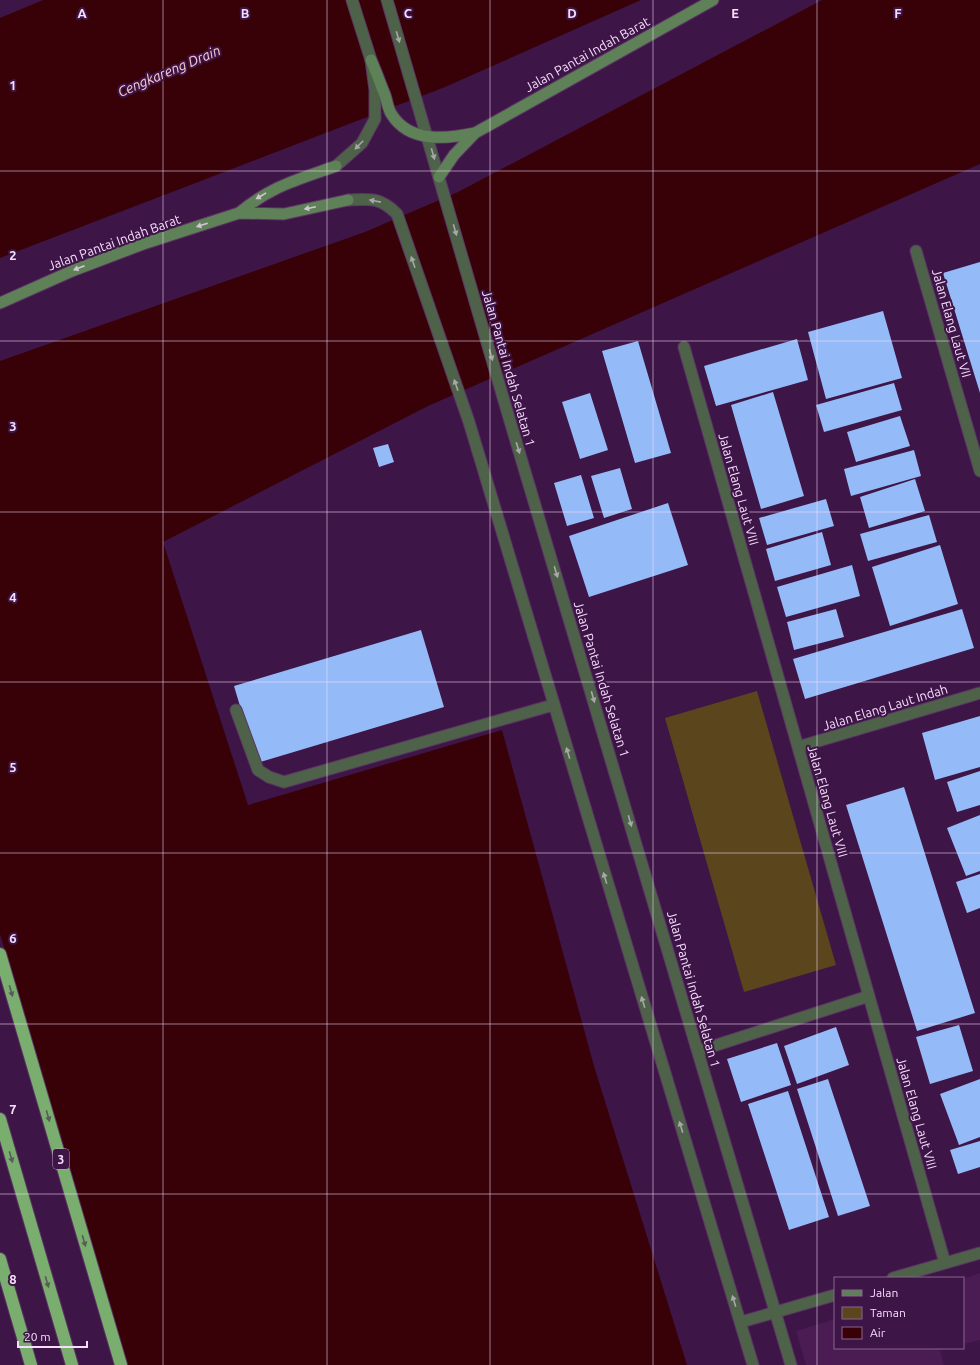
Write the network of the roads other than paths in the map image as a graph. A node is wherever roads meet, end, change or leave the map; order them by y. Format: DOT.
graph roads {
  1 [pos="352,0"];
  2 [pos="387,0"];
  3 [pos="713,0"];
  4 [pos="370,60"];
  5 [pos="475,133"];
  6 [pos="428,137"];
  7 [pos="336,166"];
  8 [pos="439,177"];
  9 [pos="348,200"];
  10 [pos="239,213"];
  11 [pos="916,252"];
  12 [pos="0,303"];
  13 [pos="684,347"];
  14 [pos="980,471"];
  15 [pos="980,693"];
  16 [pos="553,705"];
  17 [pos="236,710"];
  18 [pos="798,747"];
  19 [pos="0,954"];
  20 [pos="869,996"];
  21 [pos="698,1051"];
  22 [pos="0,1119"];
  23 [pos="980,1252"];
  24 [pos="0,1259"];
  25 [pos="945,1263"];
  26 [pos="896,1277"];
  27 [pos="834,1295"];
  28 [pos="775,1312"];
  29 [pos="741,1322"];
  30 [pos="31,1365"];
  31 [pos="72,1365"];
  32 [pos="121,1365"];
  33 [pos="753,1365"];
  34 [pos="791,1365"];
  1 -- 4 [label="street"];
  2 -- 6 [label="street, Jalan Pantai Indah Selatan 1, one-way"];
  3 -- 5 [label="main road, Jalan Pantai Indah Barat"];
  4 -- 6 [label="main road"];
  4 -- 7 [label="street, one-way"];
  5 -- 6 [label="main road, Jalan Pantai Indah Barat"];
  5 -- 8 [label="main road, Jalan Pantai Indah Barat"];
  6 -- 8 [label="street, Jalan Pantai Indah Selatan 1, one-way"];
  7 -- 10 [label="main road, Jalan Pantai Indah Barat, one-way"];
  8 -- 21 [label="street, Jalan Pantai Indah Selatan 1, one-way"];
  9 -- 10 [label="main road, Jalan Pantai Indah Barat, one-way"];
  16 -- 9 [label="street, one-way"];
  10 -- 12 [label="main road, Jalan Pantai Indah Barat, one-way"];
  11 -- 14 [label="street, Jalan Elang Laut VII"];
  13 -- 18 [label="street, Jalan Elang Laut VIII"];
  15 -- 18 [label="street, Jalan Elang Laut Indah"];
  16 -- 17 [label="street"];
  29 -- 16 [label="street, one-way"];
  18 -- 20 [label="street, Jalan Elang Laut VIII"];
  19 -- 32 [label="highway, 3, one-way"];
  20 -- 21 [label="street"];
  20 -- 25 [label="street, Jalan Elang Laut VIII"];
  21 -- 28 [label="street, Jalan Pantai Indah Selatan 1"];
  22 -- 31 [label="highway, one-way"];
  23 -- 25 [label="street"];
  24 -- 30 [label="highway"];
  25 -- 26 [label="street"];
  27 -- 28 [label="street"];
  28 -- 29 [label="street"];
  28 -- 34 [label="street, Jalan Pantai Indah Selatan 1"];
  29 -- 33 [label="street"];
}
